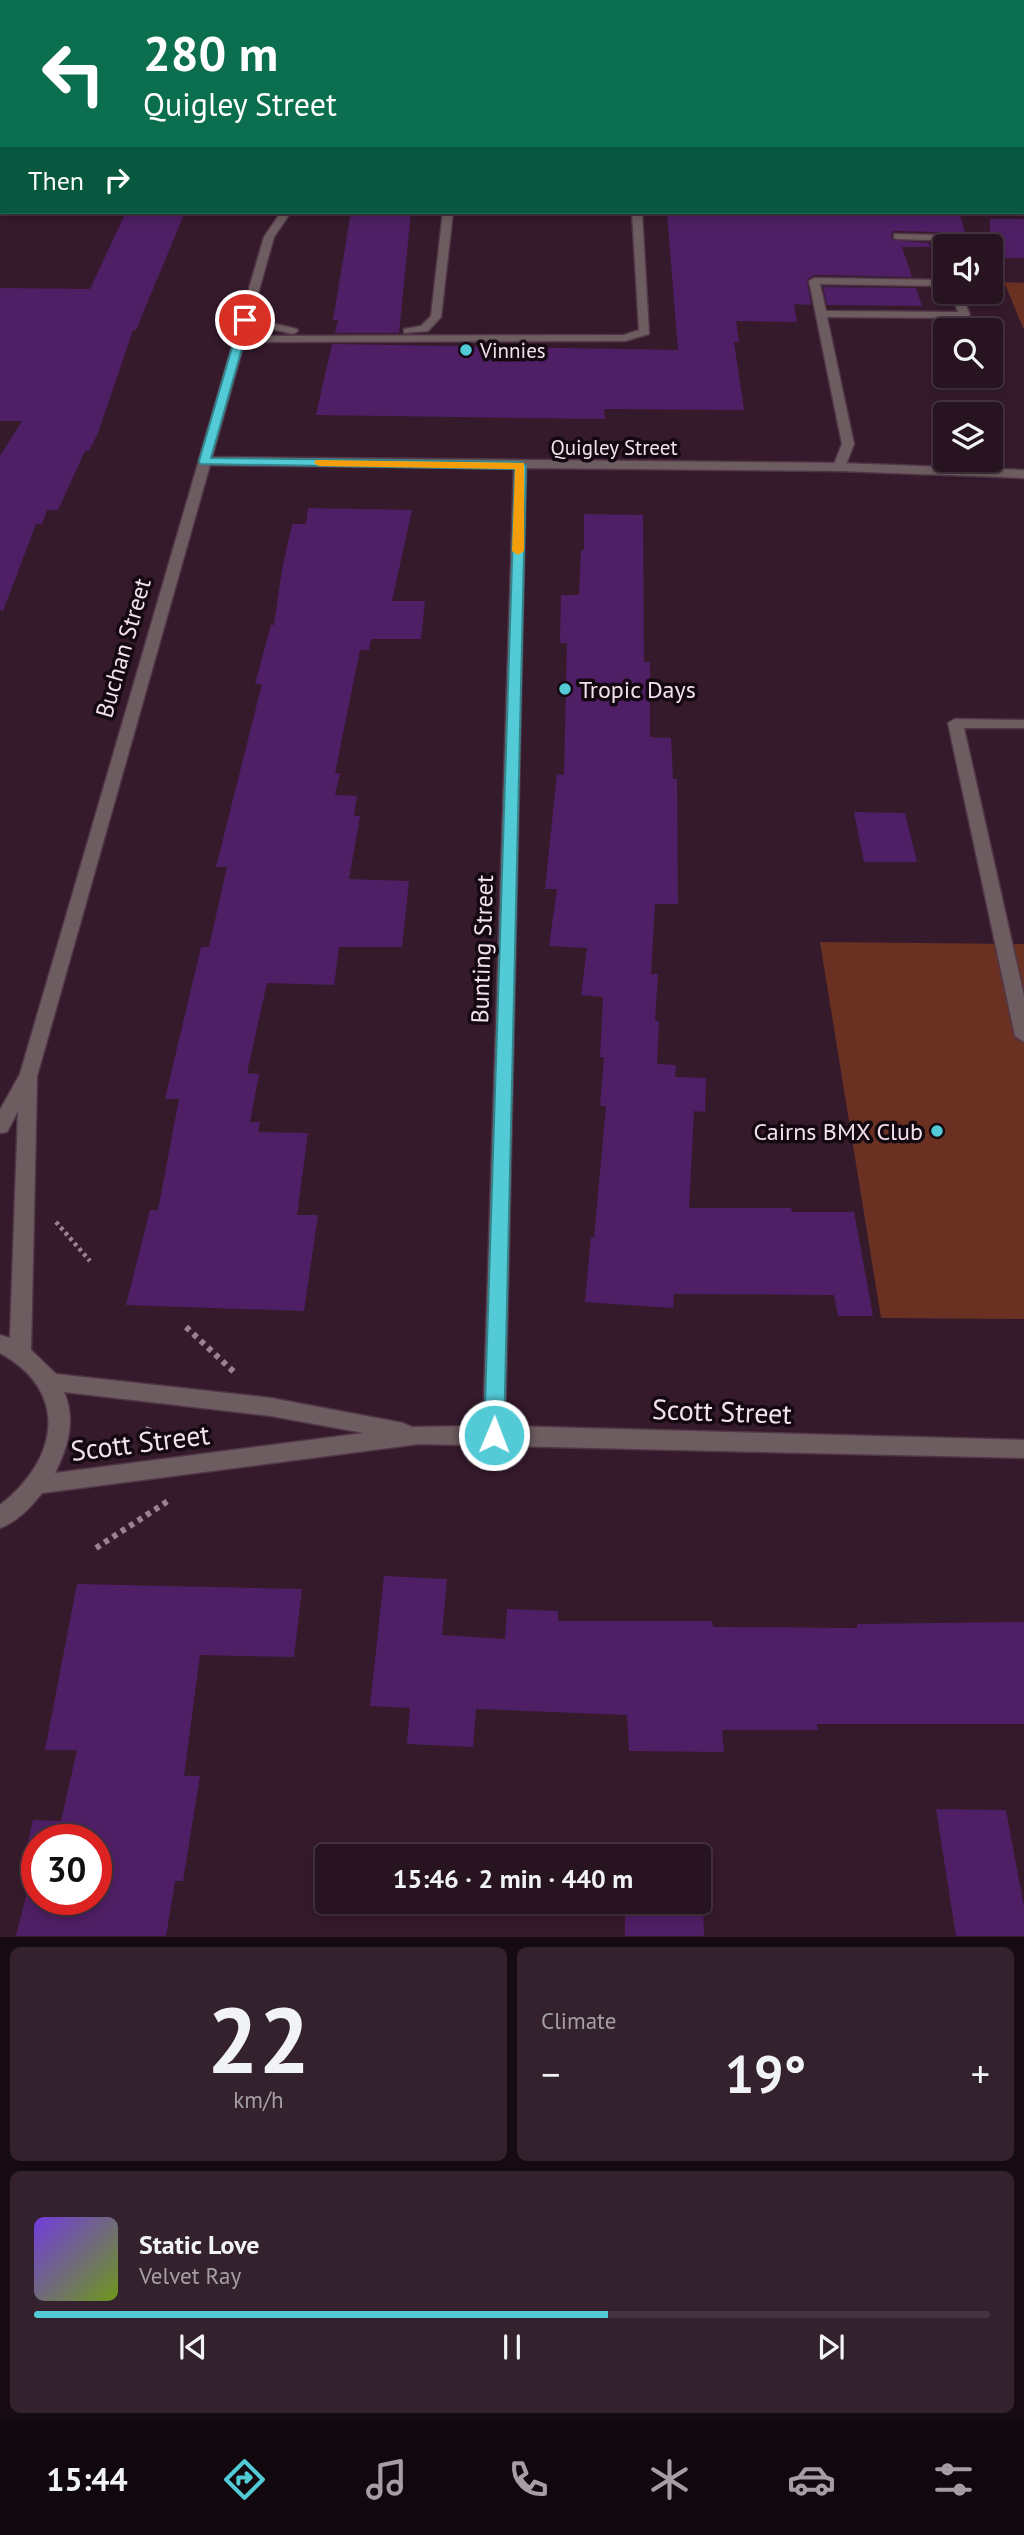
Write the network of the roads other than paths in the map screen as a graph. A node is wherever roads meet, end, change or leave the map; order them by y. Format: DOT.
graph roads {
  1 [pos="268,214"];
  2 [pos="285,214"];
  3 [pos="448,214"];
  4 [pos="637,214"];
  5 [pos="897,236"];
  6 [pos="269,237"];
  7 [pos="933,237"];
  8 [pos="933,283"];
  9 [pos="961,304"];
  10 [pos="822,314"];
  11 [pos="245,320"];
  12 [pos="434,323"];
  13 [pos="470,339"];
  14 [pos="240,340"];
  15 [pos="204,461"];
  16 [pos="520,465"];
  17 [pos="839,467"];
  18 [pos="1024,474"];
  19 [pos="1024,724"];
  20 [pos="1024,1036"];
  21 [pos="29,1074"];
  22 [pos="0,1128"];
  23 [pos="10,1348"];
  24 [pos="50,1382"];
  25 [pos="419,1435"];
  26 [pos="494,1435"];
  27 [pos="1024,1449"];
  28 [pos="36,1485"];
  29 [pos="0,1518"];
  1 -- 6 [label="street, Buchan Street"];
  2 -- 6 [label="street, Buchan Street"];
  3 -- 12 [label="street"];
  4 -- 13 [label="street"];
  5 -- 7 [label="street"];
  6 -- 11 [label="street, Buchan Street"];
  8 -- 10 [label="street"];
  9 -- 10 [label="street"];
  10 -- 17 [label="street"];
  11 -- 12 [label="street"];
  11 -- 14 [label="street, Buchan Street"];
  12 -- 13 [label="street"];
  13 -- 14 [label="street"];
  14 -- 15 [label="street, Buchan Street"];
  15 -- 16 [label="street, Quigley Street"];
  15 -- 21 [label="street, Buchan Street"];
  16 -- 17 [label="street, Quigley Street"];
  16 -- 26 [label="street, Bunting Street"];
  17 -- 18 [label="street, Quigley Street"];
  19 -- 20 [label="street"];
  21 -- 22 [label="street, Buchan Street"];
  21 -- 23 [label="street, Buchan Street"];
  23 -- 24 [label="street"];
  24 -- 25 [label="street, Scott Street"];
  24 -- 28 [label="street"];
  25 -- 26 [label="street, Scott Street"];
  25 -- 28 [label="street, Scott Street"];
  26 -- 27 [label="street, Scott Street"];
  28 -- 29 [label="street"];
}
